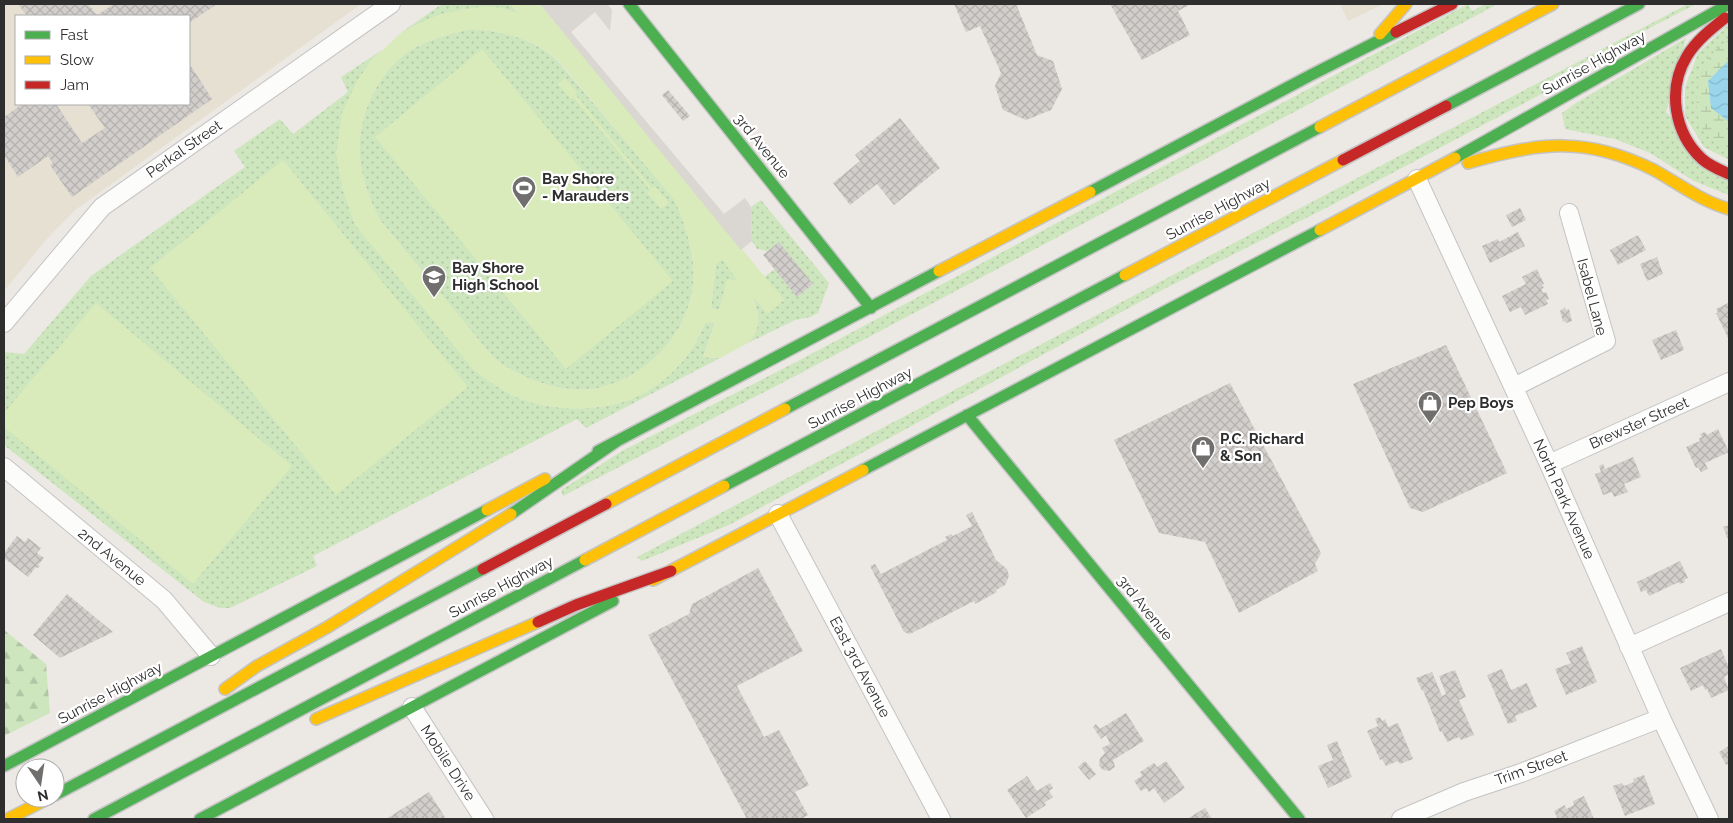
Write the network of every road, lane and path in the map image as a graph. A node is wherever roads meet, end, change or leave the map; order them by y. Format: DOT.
graph roads {
  1 [pos="391,4"];
  2 [pos="629,4"];
  3 [pos="1406,4"];
  4 [pos="1452,4"];
  5 [pos="1553,4"];
  6 [pos="1639,4"];
  7 [pos="1729,4"];
  8 [pos="1729,14"];
  9 [pos="1370,44"];
  10 [pos="1729,174"];
  11 [pos="1418,179"];
  12 [pos="1729,209"];
  13 [pos="1569,213"];
  14 [pos="871,308"];
  15 [pos="4,323"];
  16 [pos="1729,382"];
  17 [pos="1514,387"];
  18 [pos="967,415"];
  19 [pos="617,441"];
  20 [pos="1549,464"];
  21 [pos="4,467"];
  22 [pos="778,514"];
  23 [pos="671,570"];
  24 [pos="1729,602"];
  25 [pos="1629,647"];
  26 [pos="211,656"];
  27 [pos="412,707"];
  28 [pos="1662,718"];
  29 [pos="308,722"];
  30 [pos="290,729"];
  31 [pos="141,750"];
  32 [pos="198,764"];
  33 [pos="4,766"];
  34 [pos="65,790"];
  35 [pos="29,808"];
  36 [pos="8,819"];
  37 [pos="94,819"];
  38 [pos="200,819"];
  39 [pos="484,819"];
  40 [pos="942,819"];
  41 [pos="1299,819"];
  42 [pos="1401,819"];
  43 [pos="1709,819"];
  1 -- 15 [label="street, Perkal Street"];
  2 -- 14 [label="main road, 3rd Avenue"];
  3 -- 9 [label="main road"];
  4 -- 9 [label="main road, Sunrise Highway"];
  5 -- 31 [label="main road, Sunrise Highway"];
  6 -- 32 [label="main road, Sunrise Highway"];
  7 -- 11 [label="main road, Sunrise Highway"];
  8 -- 10 [label="main road"];
  9 -- 14 [label="main road, Sunrise Highway"];
  11 -- 12 [label="main road"];
  11 -- 17 [label="street, North Park Avenue"];
  11 -- 18 [label="main road, Sunrise Highway"];
  13 -- 17 [label="street, Isabel Lane"];
  14 -- 19 [label="main road, Sunrise Highway"];
  16 -- 20 [label="street, Brewster Street"];
  17 -- 20 [label="street, North Park Avenue"];
  18 -- 22 [label="main road, Sunrise Highway"];
  18 -- 41 [label="main road, 3rd Avenue"];
  19 -- 26 [label="main road, Sunrise Highway"];
  19 -- 31 [label="main road"];
  20 -- 25 [label="street, North Park Avenue"];
  21 -- 26 [label="street, 2nd Avenue"];
  22 -- 23 [label="main road, Sunrise Highway"];
  22 -- 40 [label="street, East 3rd Avenue"];
  23 -- 27 [label="main road, Sunrise Highway"];
  23 -- 29 [label="main road"];
  24 -- 25 [label="street"];
  25 -- 28 [label="street, North Park Avenue"];
  26 -- 33 [label="main road, Sunrise Highway"];
  27 -- 38 [label="main road, Sunrise Highway"];
  27 -- 39 [label="street, Mobile Drive"];
  28 -- 42 [label="street, Trim Street"];
  28 -- 43 [label="street, North Park Avenue"];
  30 -- 32 [label="main road"];
  31 -- 34 [label="main road, Sunrise Highway"];
  32 -- 37 [label="main road, Sunrise Highway"];
  35 -- 36 [label="main road"];
}
